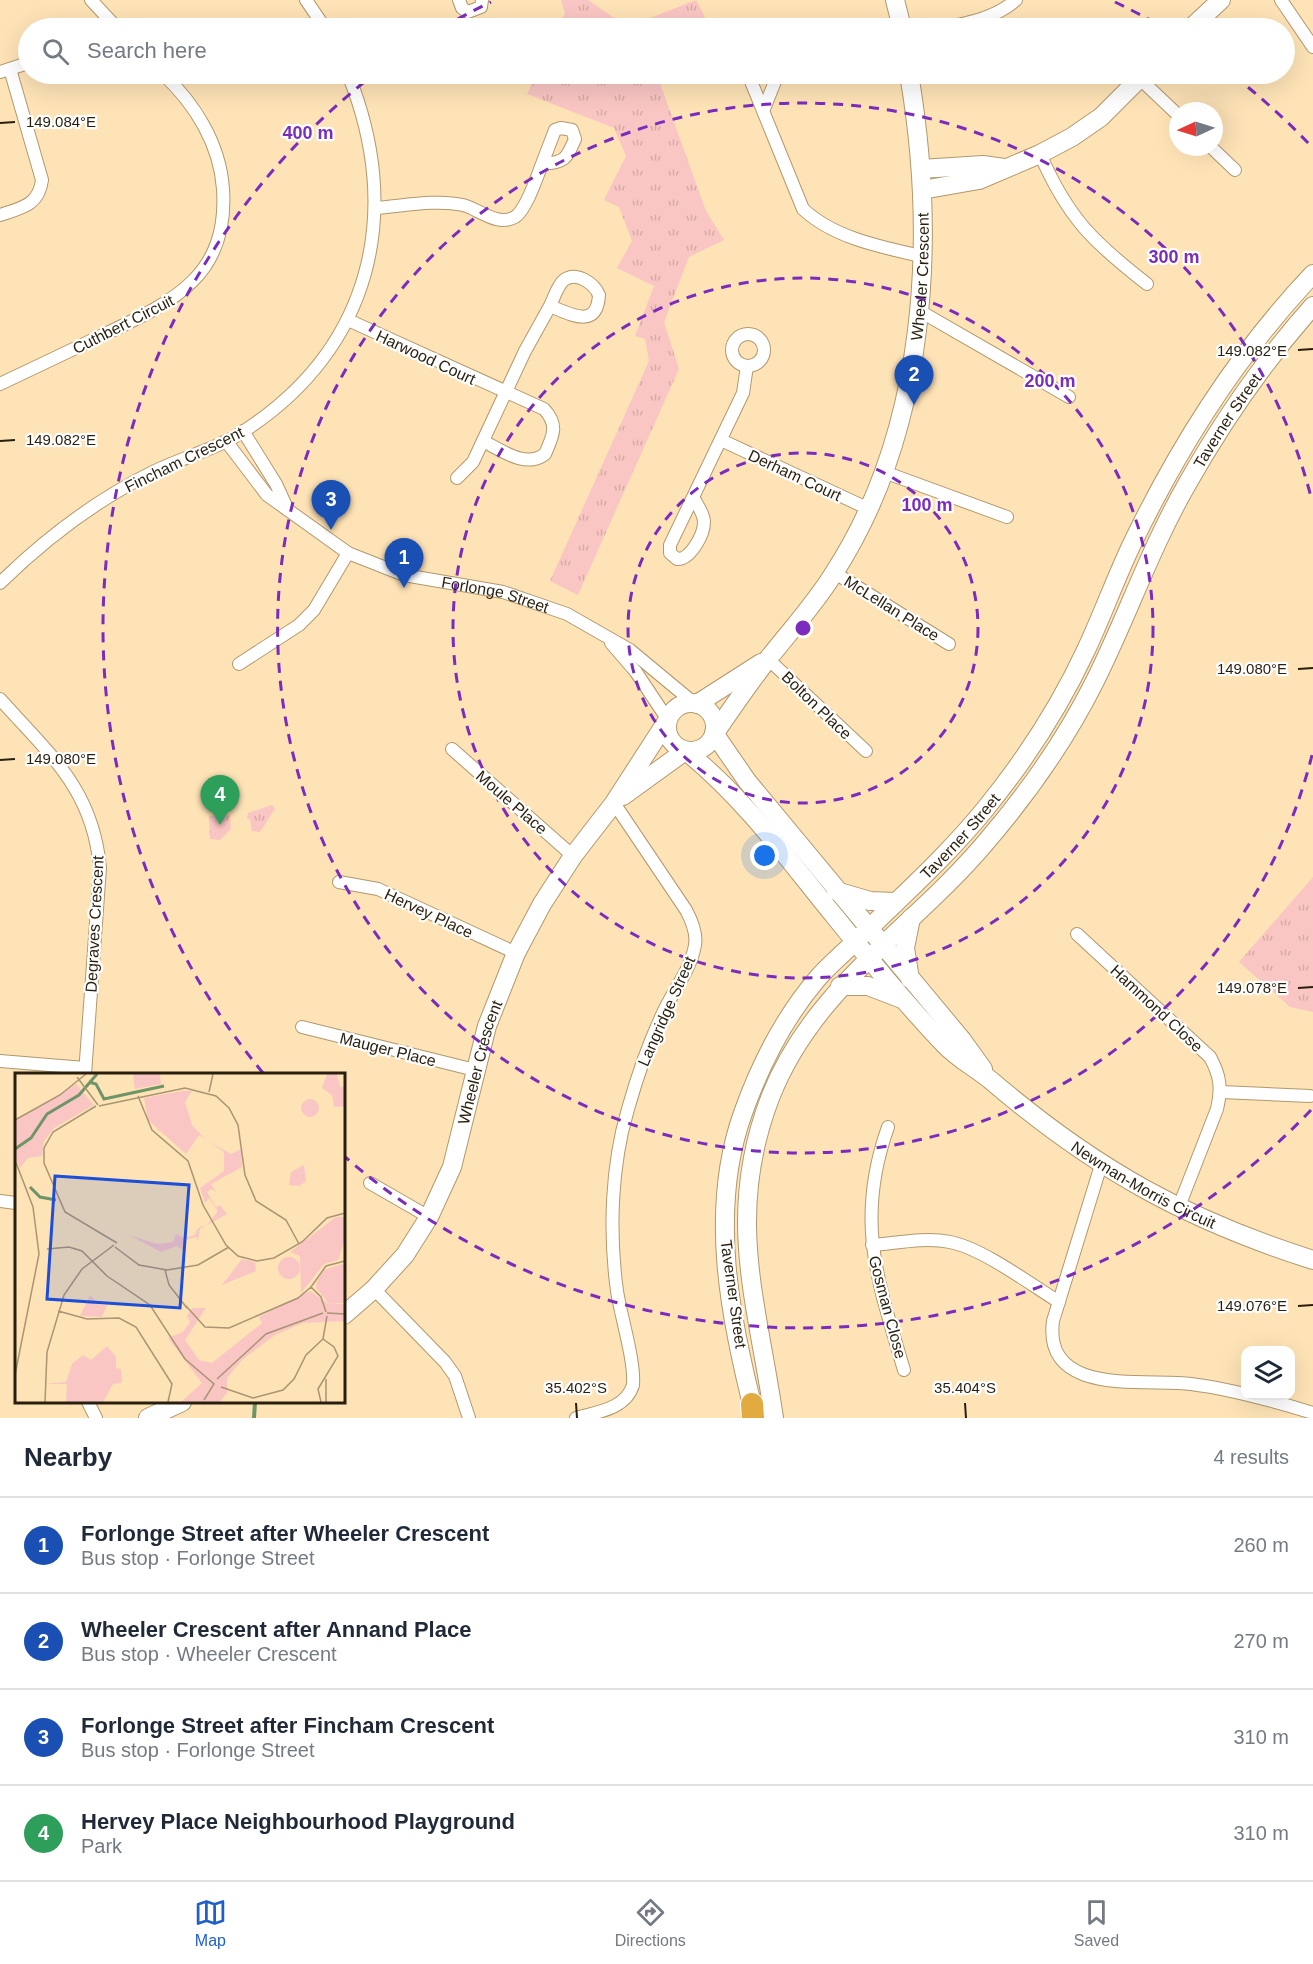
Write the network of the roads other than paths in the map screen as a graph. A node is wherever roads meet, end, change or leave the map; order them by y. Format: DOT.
graph roads {
  1 [pos="91,0"];
  2 [pos="306,0"];
  3 [pos="459,0"];
  4 [pos="482,0"];
  5 [pos="895,0"];
  6 [pos="1017,0"];
  7 [pos="1221,0"];
  8 [pos="1281,0"];
  9 [pos="106,18"];
  10 [pos="318,18"];
  11 [pos="900,18"];
  12 [pos="985,18"];
  13 [pos="1202,18"];
  14 [pos="1293,18"];
  15 [pos="1295,21"];
  16 [pos="1313,47"];
  17 [pos="5,70"];
  18 [pos="172,84"];
  19 [pos="351,84"];
  20 [pos="752,84"];
  21 [pos="774,84"];
  22 [pos="910,84"];
  23 [pos="1134,84"];
  24 [pos="1149,84"];
  25 [pos="1169,106"];
  26 [pos="764,110"];
  27 [pos="1040,154"];
  28 [pos="1221,156"];
  29 [pos="542,164"];
  30 [pos="1004,168"];
  31 [pos="921,169"];
  32 [pos="1236,170"];
  33 [pos="922,190"];
  34 [pos="375,208"];
  35 [pos="0,215"];
  36 [pos="921,256"];
  37 [pos="1313,274"];
  38 [pos="1147,284"];
  39 [pos="550,306"];
  40 [pos="1313,306"];
  41 [pos="918,310"];
  42 [pos="348,321"];
  43 [pos="747,366"];
  44 [pos="0,384"];
  45 [pos="505,394"];
  46 [pos="1070,398"];
  47 [pos="243,431"];
  48 [pos="721,440"];
  49 [pos="226,441"];
  50 [pos="483,441"];
  51 [pos="884,472"];
  52 [pos="457,478"];
  53 [pos="694,499"];
  54 [pos="286,506"];
  55 [pos="869,509"];
  56 [pos="1007,517"];
  57 [pos="348,553"];
  58 [pos="835,573"];
  59 [pos="0,583"];
  60 [pos="608,640"];
  61 [pos="949,644"];
  62 [pos="768,658"];
  63 [pos="239,664"];
  64 [pos="0,699"];
  65 [pos="696,704"];
  66 [pos="668,720"];
  67 [pos="714,733"];
  68 [pos="452,749"];
  69 [pos="685,751"];
  70 [pos="866,752"];
  71 [pos="614,803"];
  72 [pos="573,856"];
  73 [pos="339,882"];
  74 [pos="836,891"];
  75 [pos="895,903"];
  76 [pos="831,911"];
  77 [pos="910,918"];
  78 [pos="1077,934"];
  79 [pos="862,935"];
  80 [pos="876,952"];
  81 [pos="516,953"];
  82 [pos="831,965"];
  83 [pos="910,980"];
  84 [pos="840,986"];
  85 [pos="906,1001"];
  86 [pos="302,1027"];
  87 [pos="0,1061"];
  88 [pos="475,1070"];
  89 [pos="85,1071"];
  90 [pos="990,1079"];
  91 [pos="1221,1092"];
  92 [pos="1310,1096"];
  93 [pos="888,1127"];
  94 [pos="1101,1165"];
  95 [pos="370,1184"];
  96 [pos="0,1202"];
  97 [pos="15,1203"];
  98 [pos="1178,1209"];
  99 [pos="429,1217"];
  100 [pos="872,1245"];
  101 [pos="1313,1260"];
  102 [pos="374,1289"];
  103 [pos="1059,1302"];
  104 [pos="345,1314"];
  105 [pos="904,1370"];
  106 [pos="89,1403"];
  107 [pos="178,1403"];
  108 [pos="753,1413"];
  109 [pos="1313,1413"];
  110 [pos="96,1418"];
  111 [pos="148,1418"];
  112 [pos="469,1418"];
  113 [pos="576,1418"];
  114 [pos="774,1418"];
  1 -- 9 [label="street"];
  2 -- 10 [label="street"];
  3 -- 4 [label="street"];
  5 -- 11 [label="street"];
  6 -- 12 [label="street"];
  7 -- 13 [label="street"];
  8 -- 14 [label="street"];
  15 -- 16 [label="street"];
  17 -- 35 [label="street"];
  18 -- 44 [label="street, Cuthbert Circuit"];
  19 -- 34 [label="street, Fincham Crescent"];
  20 -- 26 [label="street"];
  21 -- 26 [label="street"];
  22 -- 31 [label="street, Wheeler Crescent"];
  23 -- 27 [label="street"];
  24 -- 25 [label="street"];
  26 -- 36 [label="street"];
  27 -- 30 [label="street"];
  27 -- 38 [label="street"];
  28 -- 32 [label="street"];
  29 -- 34 [label="street"];
  30 -- 31 [label="street"];
  30 -- 33 [label="street"];
  31 -- 33 [label="street, Wheeler Crescent"];
  33 -- 36 [label="street, Wheeler Crescent"];
  34 -- 42 [label="street, Fincham Crescent"];
  36 -- 41 [label="street, Wheeler Crescent"];
  37 -- 75 [label="street, Taverner Street"];
  39 -- 45 [label="street"];
  40 -- 77 [label="street, Taverner Street"];
  41 -- 46 [label="street"];
  41 -- 51 [label="street, Wheeler Crescent"];
  42 -- 45 [label="street, Harwood Court"];
  42 -- 47 [label="street, Fincham Crescent"];
  43 -- 48 [label="street"];
  45 -- 50 [label="street"];
  45 -- 50 [label="street, Harwood Court"];
  47 -- 49 [label="street, Fincham Crescent"];
  47 -- 54 [label="street, Forlonge Street"];
  48 -- 53 [label="street"];
  48 -- 55 [label="street, Derham Court"];
  49 -- 54 [label="street, Forlonge Street"];
  49 -- 59 [label="street, Fincham Crescent"];
  50 -- 52 [label="street"];
  51 -- 55 [label="street, Wheeler Crescent"];
  51 -- 56 [label="street"];
  54 -- 57 [label="street, Forlonge Street"];
  55 -- 58 [label="street, Wheeler Crescent"];
  57 -- 60 [label="street, Forlonge Street"];
  57 -- 63 [label="street"];
  58 -- 61 [label="street, McLellan Place"];
  58 -- 62 [label="street, Wheeler Crescent"];
  60 -- 65 [label="street, Forlonge Street"];
  60 -- 66 [label="street, Forlonge Street"];
  62 -- 65 [label="street, Wheeler Crescent"];
  62 -- 67 [label="street, Wheeler Crescent"];
  62 -- 70 [label="street, Bolton Place"];
  64 -- 89 [label="street, Degraves Crescent"];
  65 -- 66 [label="street"];
  65 -- 67 [label="street"];
  66 -- 69 [label="street"];
  66 -- 71 [label="street, Wheeler Crescent"];
  67 -- 69 [label="street"];
  67 -- 74 [label="street"];
  68 -- 72 [label="street, Moule Place"];
  69 -- 71 [label="street, Wheeler Crescent"];
  69 -- 76 [label="street"];
  71 -- 72 [label="street, Wheeler Crescent"];
  71 -- 113 [label="street, Langridge Street"];
  72 -- 81 [label="street, Wheeler Crescent"];
  73 -- 81 [label="street, Hervey Place"];
  74 -- 75 [label="street"];
  74 -- 79 [label="street"];
  75 -- 79 [label="street, Taverner Street"];
  76 -- 79 [label="street"];
  76 -- 82 [label="street"];
  77 -- 80 [label="street, Taverner Street"];
  77 -- 83 [label="street"];
  78 -- 91 [label="street, Hammond Close"];
  79 -- 80 [label="street, Newman-Morris Circuit"];
  79 -- 82 [label="street, Taverner Street"];
  80 -- 83 [label="street, Newman-Morris Circuit"];
  80 -- 84 [label="street, Taverner Street"];
  80 -- 85 [label="street, Newman-Morris Circuit"];
  81 -- 88 [label="street, Wheeler Crescent"];
  82 -- 108 [label="street, Taverner Street"];
  83 -- 90 [label="street, Newman-Morris Circuit"];
  84 -- 85 [label="street"];
  84 -- 114 [label="street, Taverner Street"];
  85 -- 90 [label="street, Newman-Morris Circuit"];
  86 -- 88 [label="street, Mauger Place"];
  87 -- 89 [label="street"];
  88 -- 99 [label="street, Wheeler Crescent"];
  90 -- 94 [label="street, Newman-Morris Circuit"];
  91 -- 92 [label="street"];
  91 -- 98 [label="street"];
  93 -- 100 [label="street, Gosman Close"];
  94 -- 98 [label="street, Newman-Morris Circuit"];
  94 -- 103 [label="street"];
  95 -- 99 [label="street"];
  96 -- 97 [label="street"];
  98 -- 101 [label="street, Newman-Morris Circuit"];
  99 -- 102 [label="street, Wheeler Crescent"];
  100 -- 103 [label="street, Gosman Close"];
  100 -- 105 [label="street, Gosman Close"];
  102 -- 104 [label="street, Wheeler Crescent"];
  102 -- 112 [label="street"];
  103 -- 109 [label="street"];
  106 -- 110 [label="street"];
  107 -- 111 [label="street"];
}
